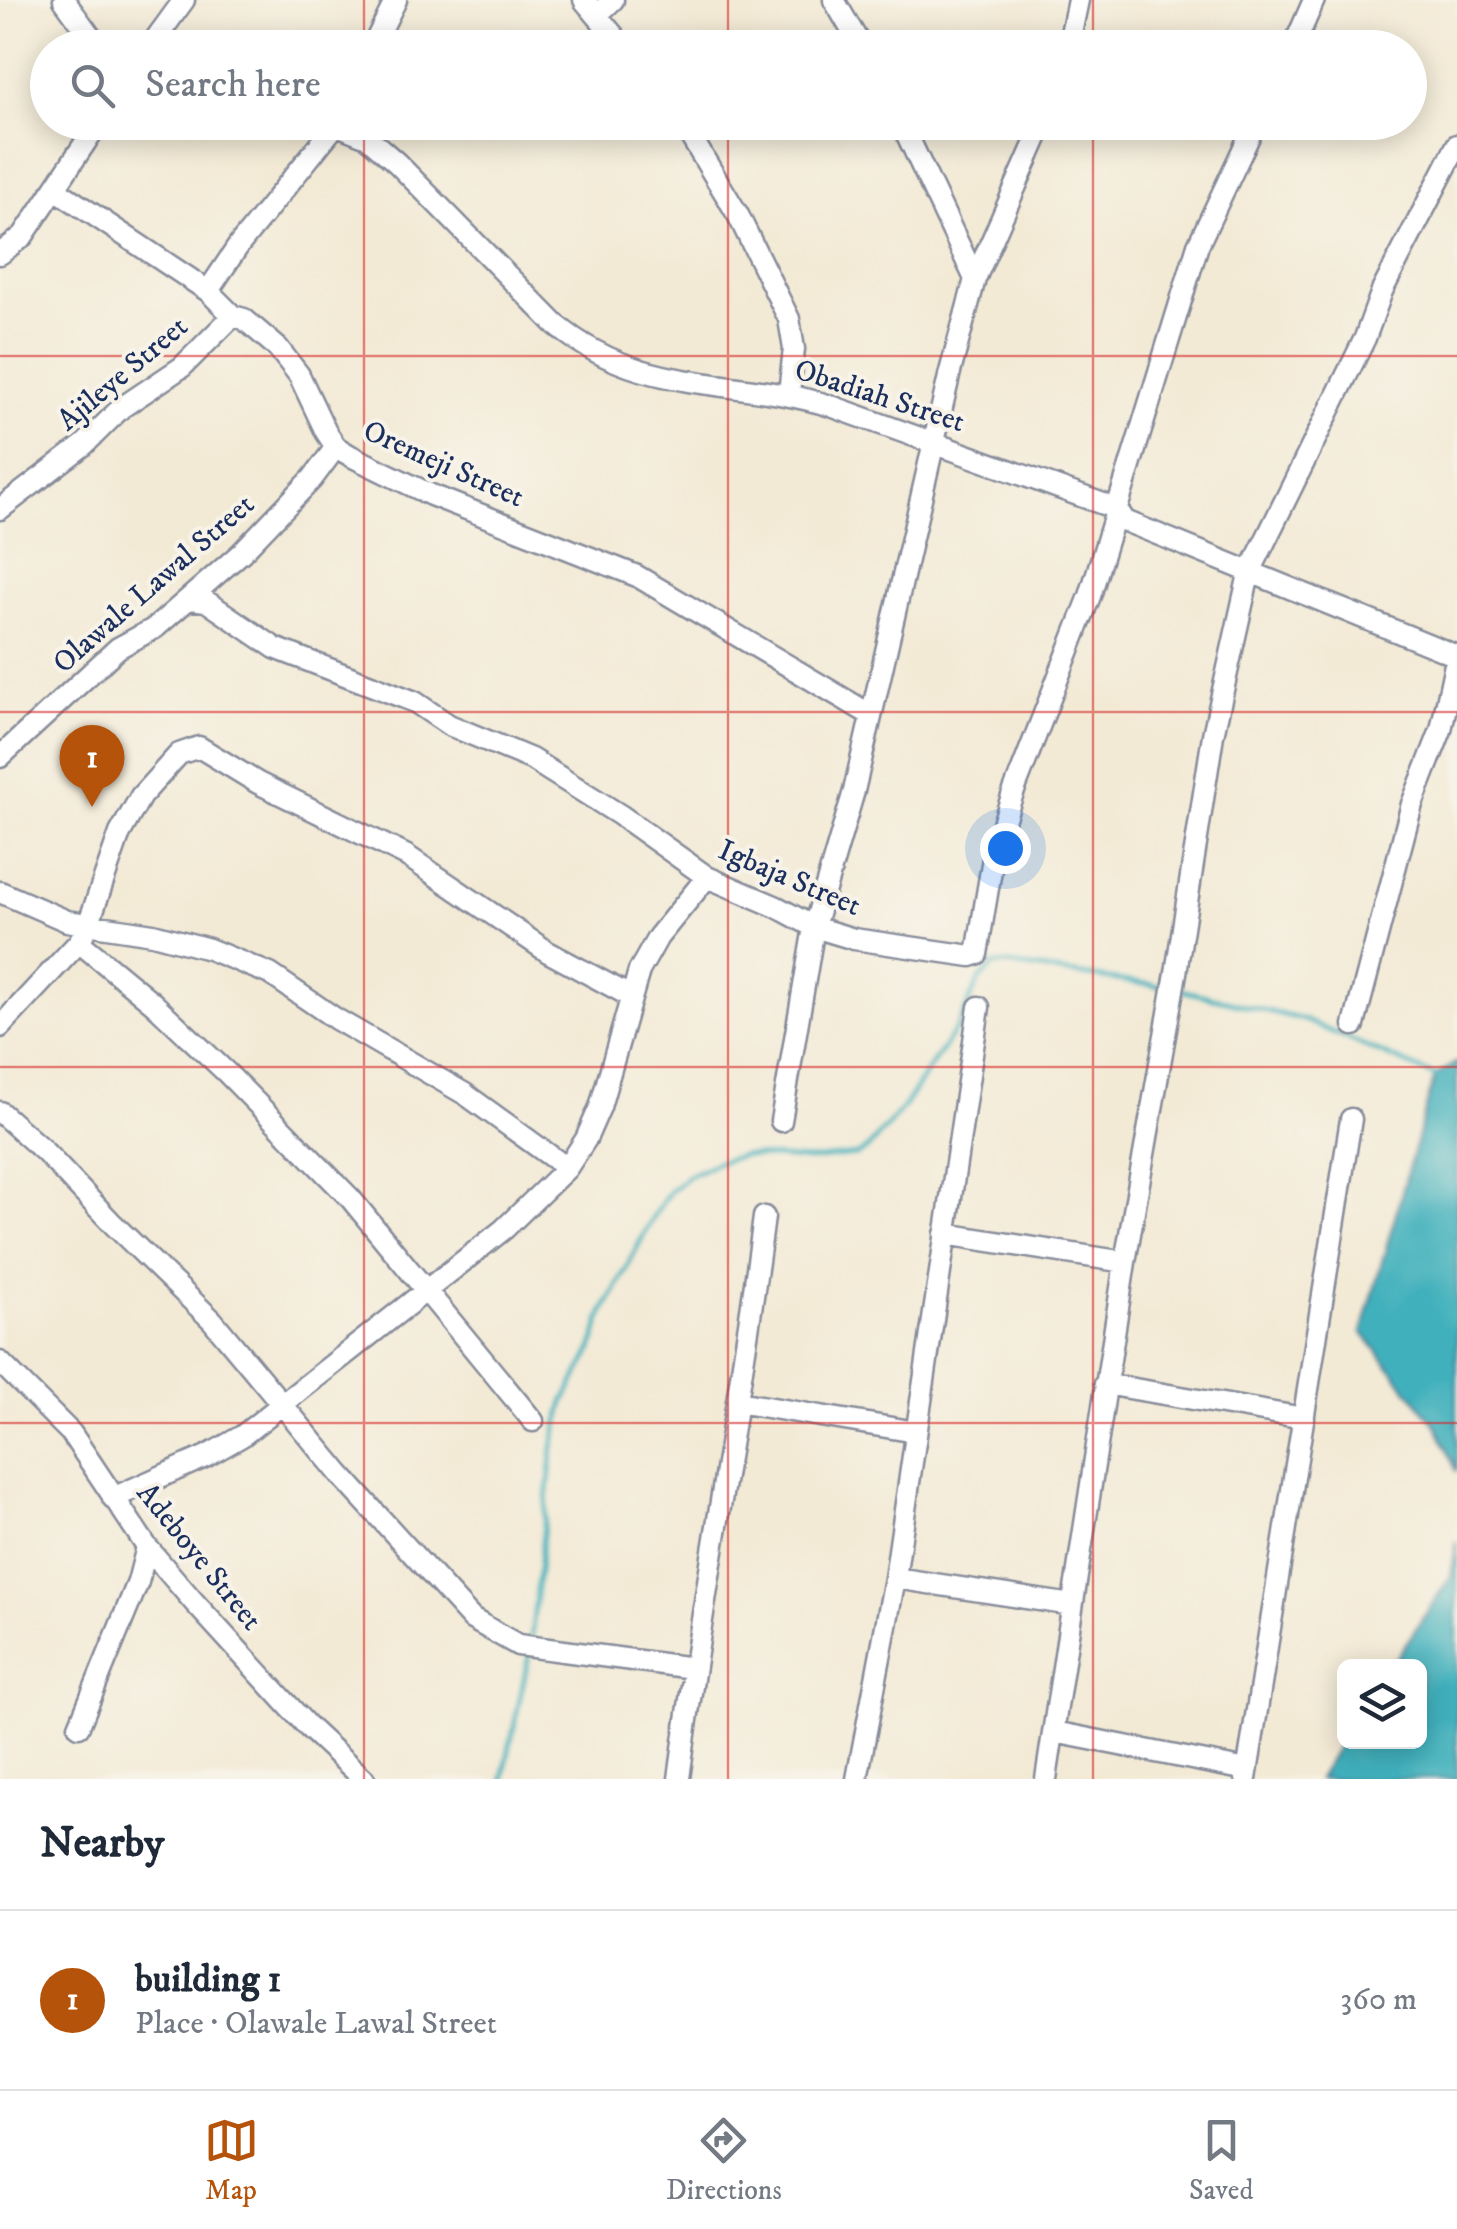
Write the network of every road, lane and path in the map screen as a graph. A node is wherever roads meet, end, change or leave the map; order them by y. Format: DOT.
graph roads {
  1 [pos="64,0"];
  2 [pos="184,0"];
  3 [pos="396,0"];
  4 [pos="834,0"];
  5 [pos="1078,0"];
  6 [pos="1314,0"];
  7 [pos="598,5"];
  8 [pos="84,30"];
  9 [pos="162,30"];
  10 [pos="381,30"];
  11 [pos="613,30"];
  12 [pos="852,30"];
  13 [pos="1072,30"];
  14 [pos="1301,30"];
  15 [pos="86,140"];
  16 [pos="325,140"];
  17 [pos="371,140"];
  18 [pos="693,140"];
  19 [pos="909,140"];
  20 [pos="1036,140"];
  21 [pos="1247,140"];
  22 [pos="1457,145"];
  23 [pos="55,189"];
  24 [pos="0,254"];
  25 [pos="975,280"];
  26 [pos="208,291"];
  27 [pos="233,316"];
  28 [pos="789,393"];
  29 [pos="932,443"];
  30 [pos="336,447"];
  31 [pos="0,509"];
  32 [pos="1116,510"];
  33 [pos="1248,574"];
  34 [pos="190,599"];
  35 [pos="1457,656"];
  36 [pos="870,715"];
  37 [pos="0,757"];
  38 [pos="707,877"];
  39 [pos="0,892"];
  40 [pos="814,927"];
  41 [pos="84,933"];
  42 [pos="630,996"];
  43 [pos="980,1007"];
  44 [pos="1354,1025"];
  45 [pos="0,1027"];
  46 [pos="0,1112"];
  47 [pos="1351,1119"];
  48 [pos="782,1121"];
  49 [pos="567,1168"];
  50 [pos="764,1217"];
  51 [pos="946,1234"];
  52 [pos="1124,1262"];
  53 [pos="426,1293"];
  54 [pos="0,1362"];
  55 [pos="1105,1384"];
  56 [pos="737,1402"];
  57 [pos="280,1405"];
  58 [pos="1304,1418"];
  59 [pos="533,1420"];
  60 [pos="916,1432"];
  61 [pos="114,1498"];
  62 [pos="146,1546"];
  63 [pos="895,1578"];
  64 [pos="1072,1605"];
  65 [pos="693,1668"];
  66 [pos="79,1726"];
  67 [pos="1054,1732"];
  68 [pos="1246,1775"];
  69 [pos="364,1779"];
  70 [pos="678,1779"];
  71 [pos="857,1779"];
  72 [pos="1046,1779"];
  1 -- 8 [label="street"];
  2 -- 9 [label="street"];
  3 -- 10 [label="street"];
  4 -- 12 [label="street"];
  5 -- 13 [label="street"];
  6 -- 14 [label="street"];
  7 -- 11 [label="street"];
  15 -- 23 [label="street"];
  16 -- 26 [label="street"];
  17 -- 28 [label="street, Obadiah Street"];
  18 -- 28 [label="street"];
  19 -- 25 [label="street"];
  20 -- 25 [label="street"];
  21 -- 32 [label="street, Igbaja Street"];
  22 -- 33 [label="street"];
  23 -- 24 [label="street"];
  23 -- 26 [label="street, Oremeji Street"];
  25 -- 29 [label="street"];
  26 -- 27 [label="street, Oremeji Street"];
  27 -- 30 [label="street, Oremeji Street"];
  27 -- 31 [label="street, Ajileye Street"];
  28 -- 29 [label="street, Obadiah Street"];
  29 -- 32 [label="street, Obadiah Street"];
  29 -- 36 [label="street"];
  30 -- 34 [label="street, Olawale Lawal Street"];
  30 -- 36 [label="street, Oremeji Street"];
  32 -- 33 [label="street, Obadiah Street"];
  32 -- 40 [label="street, Igbaja Street"];
  33 -- 35 [label="street, Obadiah Street"];
  33 -- 52 [label="street"];
  34 -- 37 [label="street, Olawale Lawal Street"];
  34 -- 38 [label="street, Igbaja Street"];
  35 -- 44 [label="street"];
  36 -- 40 [label="street"];
  38 -- 40 [label="street, Igbaja Street"];
  38 -- 42 [label="street"];
  39 -- 41 [label="street"];
  40 -- 48 [label="street"];
  41 -- 42 [label="street"];
  41 -- 45 [label="street"];
  41 -- 49 [label="street"];
  41 -- 53 [label="street"];
  42 -- 49 [label="street"];
  43 -- 51 [label="street"];
  46 -- 57 [label="street"];
  47 -- 58 [label="street"];
  49 -- 53 [label="street"];
  50 -- 56 [label="street"];
  51 -- 52 [label="street"];
  51 -- 60 [label="street"];
  52 -- 55 [label="street"];
  53 -- 57 [label="street"];
  53 -- 59 [label="street"];
  54 -- 61 [label="street, Adeboye Street"];
  55 -- 58 [label="street"];
  55 -- 64 [label="street"];
  56 -- 60 [label="street"];
  56 -- 65 [label="street"];
  57 -- 61 [label="street"];
  57 -- 65 [label="street"];
  58 -- 68 [label="street"];
  60 -- 63 [label="street"];
  61 -- 62 [label="street, Adeboye Street"];
  62 -- 66 [label="street"];
  62 -- 69 [label="street, Adeboye Street"];
  63 -- 64 [label="street"];
  63 -- 71 [label="street"];
  64 -- 67 [label="street"];
  65 -- 70 [label="street"];
  67 -- 68 [label="street"];
  67 -- 72 [label="street"];
}
